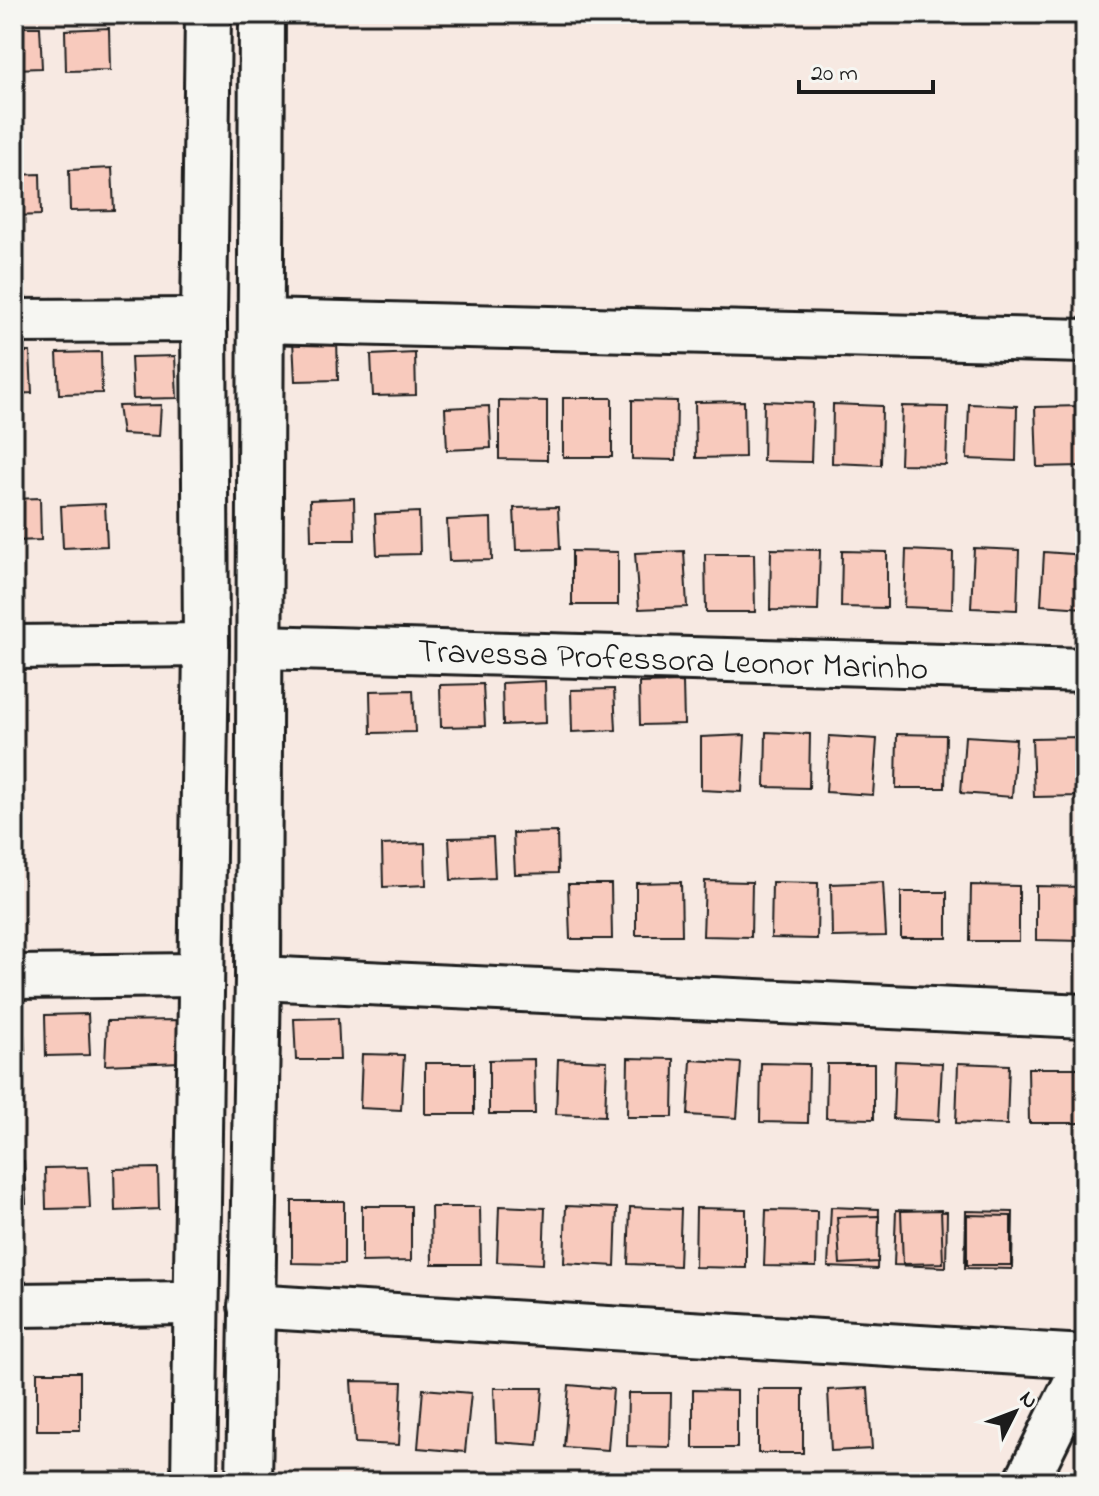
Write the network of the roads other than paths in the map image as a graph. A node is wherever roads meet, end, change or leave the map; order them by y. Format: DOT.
graph roads {
  1 [pos="208,14"];
  2 [pos="262,14"];
  3 [pos="204,320"];
  4 [pos="14,321"];
  5 [pos="260,321"];
  6 [pos="1085,341"];
  7 [pos="206,645"];
  8 [pos="14,647"];
  9 [pos="261,647"];
  10 [pos="1085,670"];
  11 [pos="199,975"];
  12 [pos="14,977"];
  13 [pos="258,978"];
  14 [pos="1085,1016"];
  15 [pos="195,1303"];
  16 [pos="14,1305"];
  17 [pos="250,1306"];
  18 [pos="1085,1357"];
  19 [pos="1085,1363"];
  20 [pos="194,1482"];
  21 [pos="249,1482"];
  22 [pos="1026,1482"];
  1 -- 3 [label="street"];
  2 -- 5 [label="street"];
  3 -- 4 [label="street"];
  3 -- 7 [label="street"];
  5 -- 6 [label="street"];
  5 -- 9 [label="street"];
  7 -- 8 [label="street"];
  7 -- 11 [label="street"];
  9 -- 10 [label="street, Travessa Professora Leonor Marinho"];
  9 -- 13 [label="street"];
  11 -- 12 [label="street"];
  11 -- 15 [label="street"];
  13 -- 14 [label="street"];
  13 -- 17 [label="street"];
  15 -- 16 [label="street"];
  15 -- 20 [label="street"];
  17 -- 18 [label="street"];
  17 -- 21 [label="street"];
  19 -- 22 [label="street"];
}
